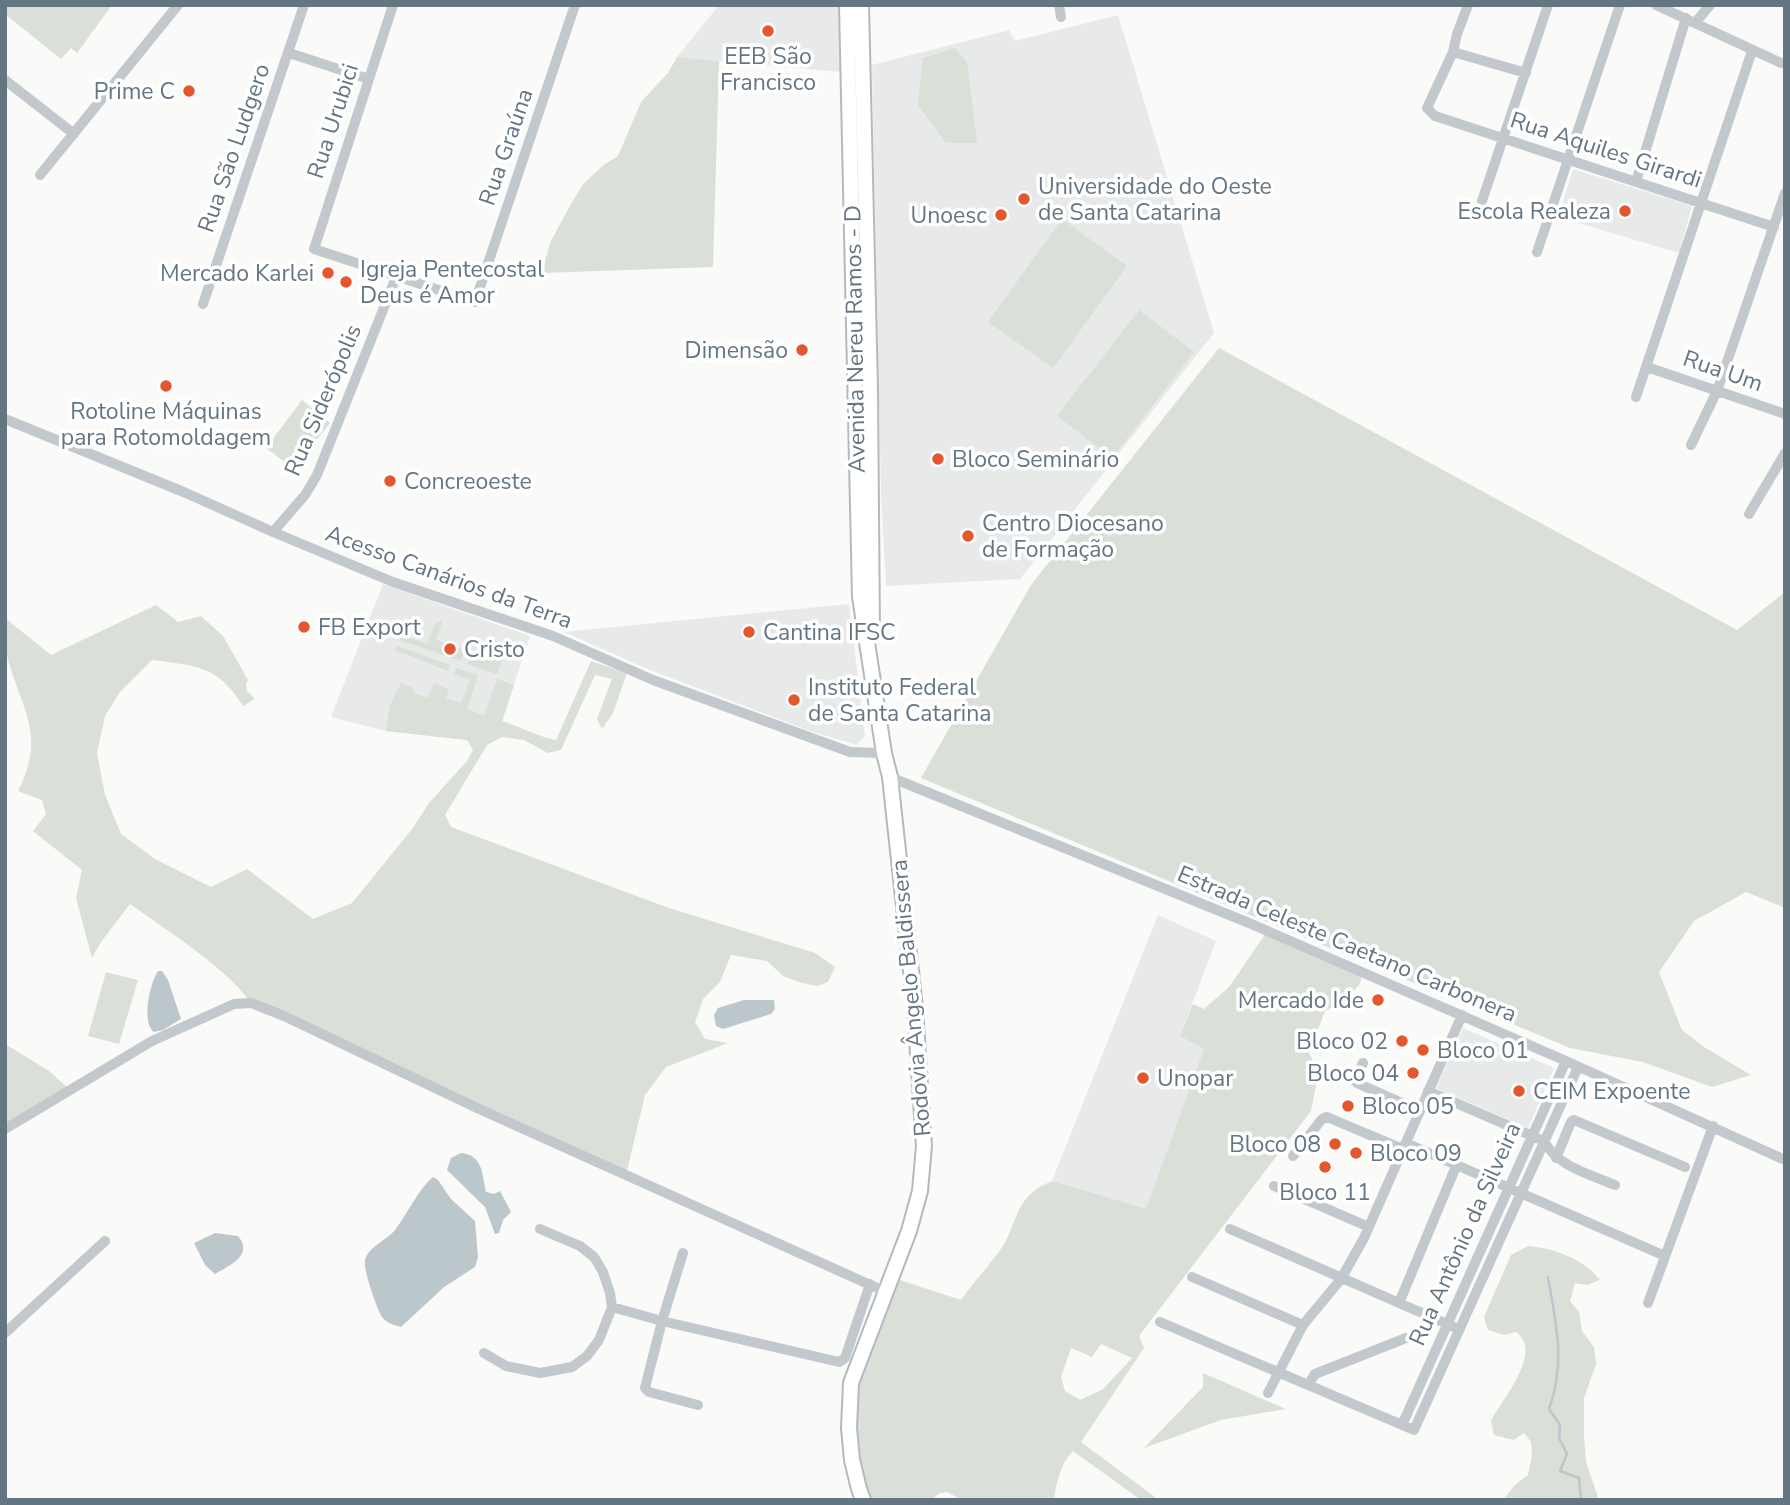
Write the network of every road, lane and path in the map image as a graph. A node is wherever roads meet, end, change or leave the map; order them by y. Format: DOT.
graph roads {
  1 [pos="178,5"];
  2 [pos="304,5"];
  3 [pos="393,5"];
  4 [pos="575,5"];
  5 [pos="847,5"];
  6 [pos="861,5"];
  7 [pos="1059,5"];
  8 [pos="1468,5"];
  9 [pos="1548,5"];
  10 [pos="1620,5"];
  11 [pos="1656,5"];
  12 [pos="1710,5"];
  13 [pos="1060,17"];
  14 [pos="1691,20"];
  15 [pos="1752,51"];
  16 [pos="1453,52"];
  17 [pos="289,53"];
  18 [pos="1781,63"];
  19 [pos="1525,73"];
  20 [pos="369,79"];
  21 [pos="5,80"];
  22 [pos="74,134"];
  23 [pos="1504,139"];
  24 [pos="1570,160"];
  25 [pos="40,175"];
  26 [pos="1636,182"];
  27 [pos="1785,193"];
  28 [pos="1482,201"];
  29 [pos="1701,203"];
  30 [pos="1774,227"];
  31 [pos="859,237"];
  32 [pos="1537,252"];
  33 [pos="397,275"];
  34 [pos="202,304"];
  35 [pos="1647,367"];
  36 [pos="1717,391"];
  37 [pos="1636,397"];
  38 [pos="1785,414"];
  39 [pos="5,419"];
  40 [pos="1691,445"];
  41 [pos="1785,453"];
  42 [pos="1749,514"];
  43 [pos="273,533"];
  44 [pos="884,753"];
  45 [pos="890,777"];
  46 [pos="1462,1016"];
  47 [pos="1566,1061"];
  48 [pos="1363,1063"];
  49 [pos="1578,1067"];
  50 [pos="1428,1091"];
  51 [pos="1420,1111"];
  52 [pos="1713,1126"];
  53 [pos="5,1129"];
  54 [pos="1532,1136"];
  55 [pos="1544,1141"];
  56 [pos="1404,1146"];
  57 [pos="1293,1156"];
  58 [pos="1556,1158"];
  59 [pos="1784,1159"];
  60 [pos="1457,1164"];
  61 [pos="1685,1167"];
  62 [pos="1615,1185"];
  63 [pos="1274,1186"];
  64 [pos="1515,1189"];
  65 [pos="1368,1227"];
  66 [pos="540,1229"];
  67 [pos="1230,1229"];
  68 [pos="105,1241"];
  69 [pos="683,1254"];
  70 [pos="1665,1256"];
  71 [pos="1192,1277"];
  72 [pos="1341,1279"];
  73 [pos="870,1284"];
  74 [pos="886,1292"];
  75 [pos="1398,1303"];
  76 [pos="1648,1303"];
  77 [pos="612,1307"];
  78 [pos="662,1321"];
  79 [pos="1160,1322"];
  80 [pos="1303,1325"];
  81 [pos="1447,1325"];
  82 [pos="1459,1330"];
  83 [pos="5,1333"];
  84 [pos="1406,1338"];
  85 [pos="484,1353"];
  86 [pos="1279,1372"];
  87 [pos="1308,1385"];
  88 [pos="1268,1393"];
  89 [pos="698,1405"];
  90 [pos="1402,1425"];
  91 [pos="863,1500"];
  1 -- 22 [label="street"];
  2 -- 17 [label="street, Rua São Ludgero"];
  3 -- 20 [label="street, Rua Urubici"];
  4 -- 33 [label="street, Rua Graúna"];
  5 -- 31 [label="street, Avenida Nereu Ramos - D"];
  6 -- 31 [label="street, Avenida Nereu Ramos - D"];
  7 -- 13 [label="street"];
  8 -- 16 [label="street"];
  9 -- 19 [label="street"];
  10 -- 24 [label="street"];
  11 -- 14 [label="street"];
  12 -- 14 [label="street"];
  14 -- 15 [label="street"];
  14 -- 26 [label="street"];
  15 -- 18 [label="street"];
  15 -- 29 [label="street"];
  16 -- 19 [label="street"];
  16 -- 23 [label="street, Rua Aquiles Girardi"];
  17 -- 20 [label="street"];
  17 -- 34 [label="street, Rua São Ludgero"];
  19 -- 23 [label="street"];
  20 -- 33 [label="street, Rua Urubici"];
  21 -- 22 [label="street"];
  22 -- 25 [label="street"];
  23 -- 24 [label="street, Rua Aquiles Girardi"];
  23 -- 28 [label="street"];
  24 -- 26 [label="street, Rua Aquiles Girardi"];
  24 -- 32 [label="street"];
  26 -- 29 [label="street, Rua Aquiles Girardi"];
  27 -- 30 [label="street"];
  29 -- 30 [label="street, Rua Aquiles Girardi"];
  29 -- 35 [label="street"];
  30 -- 36 [label="street"];
  31 -- 44 [label="street, Avenida Nereu Ramos - D"];
  33 -- 43 [label="street, Rua Siderópolis"];
  35 -- 36 [label="street, Rua Um"];
  35 -- 37 [label="street"];
  36 -- 38 [label="street, Rua Um"];
  36 -- 40 [label="street"];
  39 -- 43 [label="street, Acesso Canários da Terra"];
  41 -- 42 [label="street"];
  43 -- 44 [label="street, Acesso Canários da Terra"];
  44 -- 45 [label="street, Avenida Nereu Ramos - D"];
  45 -- 46 [label="street, Estrada Celeste Caetano Carbonera"];
  45 -- 74 [label="street, Rodovia Ângelo Baldissera"];
  46 -- 47 [label="street, Estrada Celeste Caetano Carbonera"];
  46 -- 50 [label="street"];
  47 -- 49 [label="street, Estrada Celeste Caetano Carbonera"];
  47 -- 54 [label="street, Rua Antônio da Silveira"];
  48 -- 51 [label="street"];
  49 -- 52 [label="street, Estrada Celeste Caetano Carbonera"];
  49 -- 55 [label="street, Rua Antônio da Silveira"];
  50 -- 51 [label="street"];
  50 -- 54 [label="street"];
  51 -- 56 [label="street"];
  52 -- 59 [label="street, Estrada Celeste Caetano Carbonera"];
  52 -- 70 [label="street"];
  53 -- 73 [label="street"];
  54 -- 55 [label="street"];
  54 -- 64 [label="street, Rua Antônio da Silveira"];
  55 -- 58 [label="street"];
  55 -- 64 [label="street, Rua Antônio da Silveira"];
  56 -- 57 [label="street"];
  56 -- 60 [label="street"];
  56 -- 65 [label="street"];
  58 -- 61 [label="street"];
  58 -- 62 [label="street"];
  60 -- 64 [label="street"];
  60 -- 75 [label="street"];
  63 -- 65 [label="street"];
  64 -- 70 [label="street"];
  64 -- 81 [label="street, Rua Antônio da Silveira"];
  64 -- 82 [label="street, Rua Antônio da Silveira"];
  65 -- 72 [label="street"];
  66 -- 77 [label="street"];
  67 -- 72 [label="street"];
  68 -- 83 [label="street"];
  69 -- 78 [label="street"];
  70 -- 76 [label="street"];
  71 -- 80 [label="street"];
  72 -- 75 [label="street"];
  72 -- 80 [label="street"];
  73 -- 74 [label="street"];
  73 -- 78 [label="street"];
  74 -- 91 [label="street, Rodovia Ângelo Baldissera"];
  75 -- 81 [label="street"];
  77 -- 78 [label="street"];
  77 -- 85 [label="street"];
  78 -- 89 [label="street"];
  79 -- 86 [label="street"];
  80 -- 86 [label="street"];
  81 -- 82 [label="street"];
  81 -- 90 [label="street, Rua Antônio da Silveira"];
  82 -- 90 [label="street, Rua Antônio da Silveira"];
  84 -- 87 [label="street"];
  86 -- 87 [label="street"];
  86 -- 88 [label="street"];
  87 -- 90 [label="street"];
}
